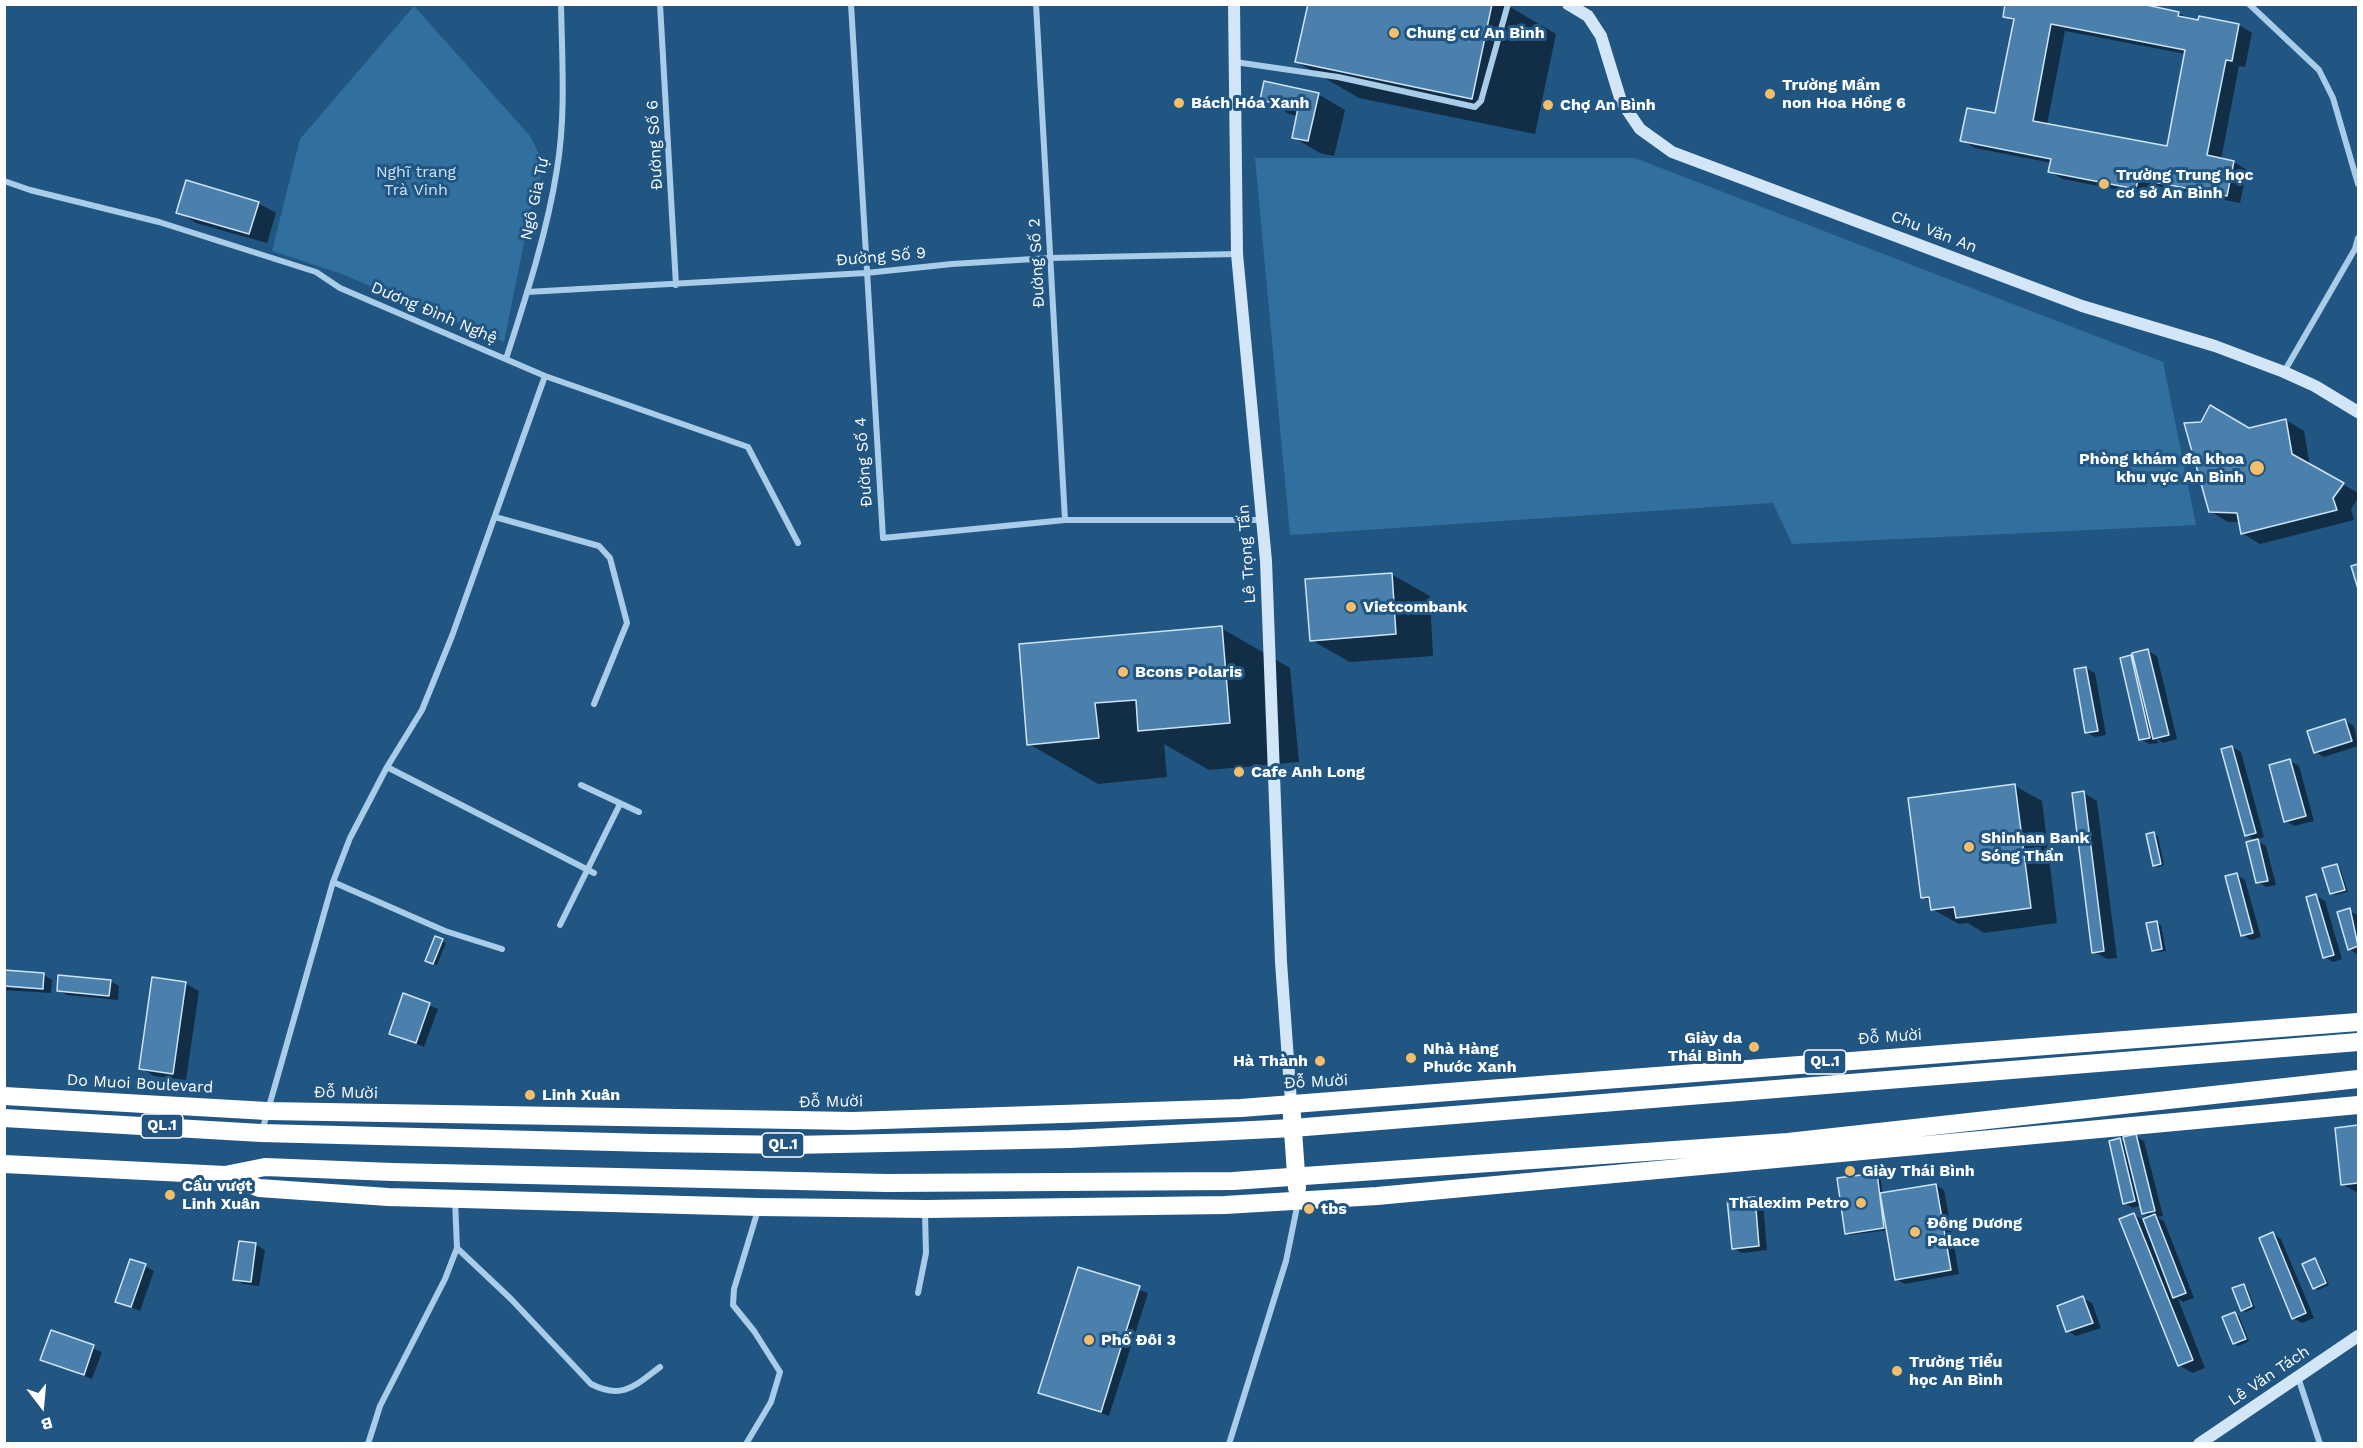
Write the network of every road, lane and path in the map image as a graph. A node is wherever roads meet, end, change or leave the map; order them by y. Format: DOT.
graph roads {
  1 [pos="561,4"];
  2 [pos="660,4"];
  3 [pos="851,4"];
  4 [pos="1036,4"];
  5 [pos="1234,4"];
  6 [pos="1508,4"];
  7 [pos="1568,4"];
  8 [pos="2249,4"];
  9 [pos="1234,62"];
  10 [pos="4,181"];
  11 [pos="2358,184"];
  12 [pos="2358,238"];
  13 [pos="1237,254"];
  14 [pos="1050,258"];
  15 [pos="866,273"];
  16 [pos="676,285"];
  17 [pos="527,292"];
  18 [pos="506,359"];
  19 [pos="2284,372"];
  20 [pos="545,376"];
  21 [pos="2358,412"];
  22 [pos="495,517"];
  23 [pos="1065,520"];
  24 [pos="1263,520"];
  25 [pos="798,543"];
  26 [pos="594,704"];
  27 [pos="387,767"];
  28 [pos="581,785"];
  29 [pos="620,804"];
  30 [pos="639,812"];
  31 [pos="591,871"];
  32 [pos="333,882"];
  33 [pos="560,925"];
  34 [pos="502,949"];
  35 [pos="2358,1022"];
  36 [pos="2358,1042"];
  37 [pos="2358,1079"];
  38 [pos="4,1096"];
  39 [pos="96,1101"];
  40 [pos="1291,1102"];
  41 [pos="2358,1105"];
  42 [pos="267,1111"];
  43 [pos="4,1118"];
  44 [pos="51,1120"];
  45 [pos="1293,1128"];
  46 [pos="261,1133"];
  47 [pos="4,1164"];
  48 [pos="225,1175"];
  49 [pos="1297,1177"];
  50 [pos="455,1199"];
  51 [pos="1298,1202"];
  52 [pos="759,1207"];
  53 [pos="926,1209"];
  54 [pos="458,1248"];
  55 [pos="918,1293"];
  56 [pos="2358,1336"];
  57 [pos="660,1367"];
  58 [pos="2298,1376"];
  59 [pos="368,1443"];
  60 [pos="746,1443"];
  61 [pos="1229,1443"];
  62 [pos="2199,1443"];
  63 [pos="2320,1443"];
  1 -- 17 [label="street, Ngô Gia Tự"];
  2 -- 16 [label="street, Đường Số 6"];
  3 -- 15 [label="street, Đường Số 4"];
  4 -- 14 [label="street, Đường Số 2"];
  5 -- 9 [label="street, Lê Trọng Tấn"];
  6 -- 9 [label="street"];
  7 -- 19 [label="street, Chu Văn An"];
  8 -- 11 [label="street"];
  9 -- 13 [label="street, Lê Trọng Tấn"];
  10 -- 18 [label="street, Dương Đình Nghệ"];
  12 -- 19 [label="street"];
  13 -- 14 [label="street, Đường Số 9"];
  13 -- 24 [label="street, Lê Trọng Tấn"];
  14 -- 15 [label="street, Đường Số 9"];
  14 -- 23 [label="street, Đường Số 2"];
  15 -- 16 [label="street, Đường Số 9"];
  15 -- 23 [label="street, Đường Số 4"];
  16 -- 17 [label="street, Đường Số 9"];
  17 -- 18 [label="street, Ngô Gia Tự"];
  18 -- 20 [label="street, Dương Đình Nghệ"];
  19 -- 21 [label="street, Chu Văn An"];
  20 -- 22 [label="street"];
  20 -- 25 [label="street, Dương Đình Nghệ"];
  22 -- 26 [label="street"];
  22 -- 27 [label="street"];
  23 -- 24 [label="street, Đường Số 4"];
  24 -- 40 [label="street, Lê Trọng Tấn"];
  27 -- 31 [label="street"];
  27 -- 32 [label="street"];
  28 -- 29 [label="street"];
  29 -- 30 [label="street"];
  29 -- 31 [label="street"];
  31 -- 33 [label="street"];
  32 -- 34 [label="street"];
  32 -- 42 [label="street"];
  35 -- 40 [label="highway, Đỗ Mười / QL.1"];
  36 -- 45 [label="highway, QL.1"];
  37 -- 49 [label="highway, QL.1"];
  38 -- 39 [label="highway, Do Muoi Boulevard / QL.1"];
  39 -- 42 [label="highway, Do Muoi Boulevard / QL.1"];
  39 -- 44 [label="highway, QL.1"];
  40 -- 42 [label="highway, Đỗ Mười / QL.1"];
  40 -- 45 [label="highway"];
  41 -- 51 [label="highway, QL.1"];
  42 -- 46 [label="street"];
  43 -- 44 [label="highway, QL.1"];
  44 -- 46 [label="highway, QL.1"];
  45 -- 46 [label="highway, QL.1"];
  45 -- 49 [label="highway"];
  47 -- 48 [label="highway, QL.1"];
  48 -- 49 [label="highway, QL.1"];
  48 -- 50 [label="highway, QL.1"];
  49 -- 51 [label="highway"];
  50 -- 52 [label="highway, QL.1"];
  50 -- 54 [label="street"];
  51 -- 53 [label="highway, QL.1"];
  51 -- 61 [label="street"];
  52 -- 53 [label="highway, QL.1"];
  52 -- 60 [label="street"];
  53 -- 55 [label="street"];
  54 -- 57 [label="street"];
  54 -- 59 [label="street"];
  56 -- 58 [label="street, Lê Văn Tách"];
  58 -- 62 [label="street, Lê Văn Tách"];
  58 -- 63 [label="street"];
}
